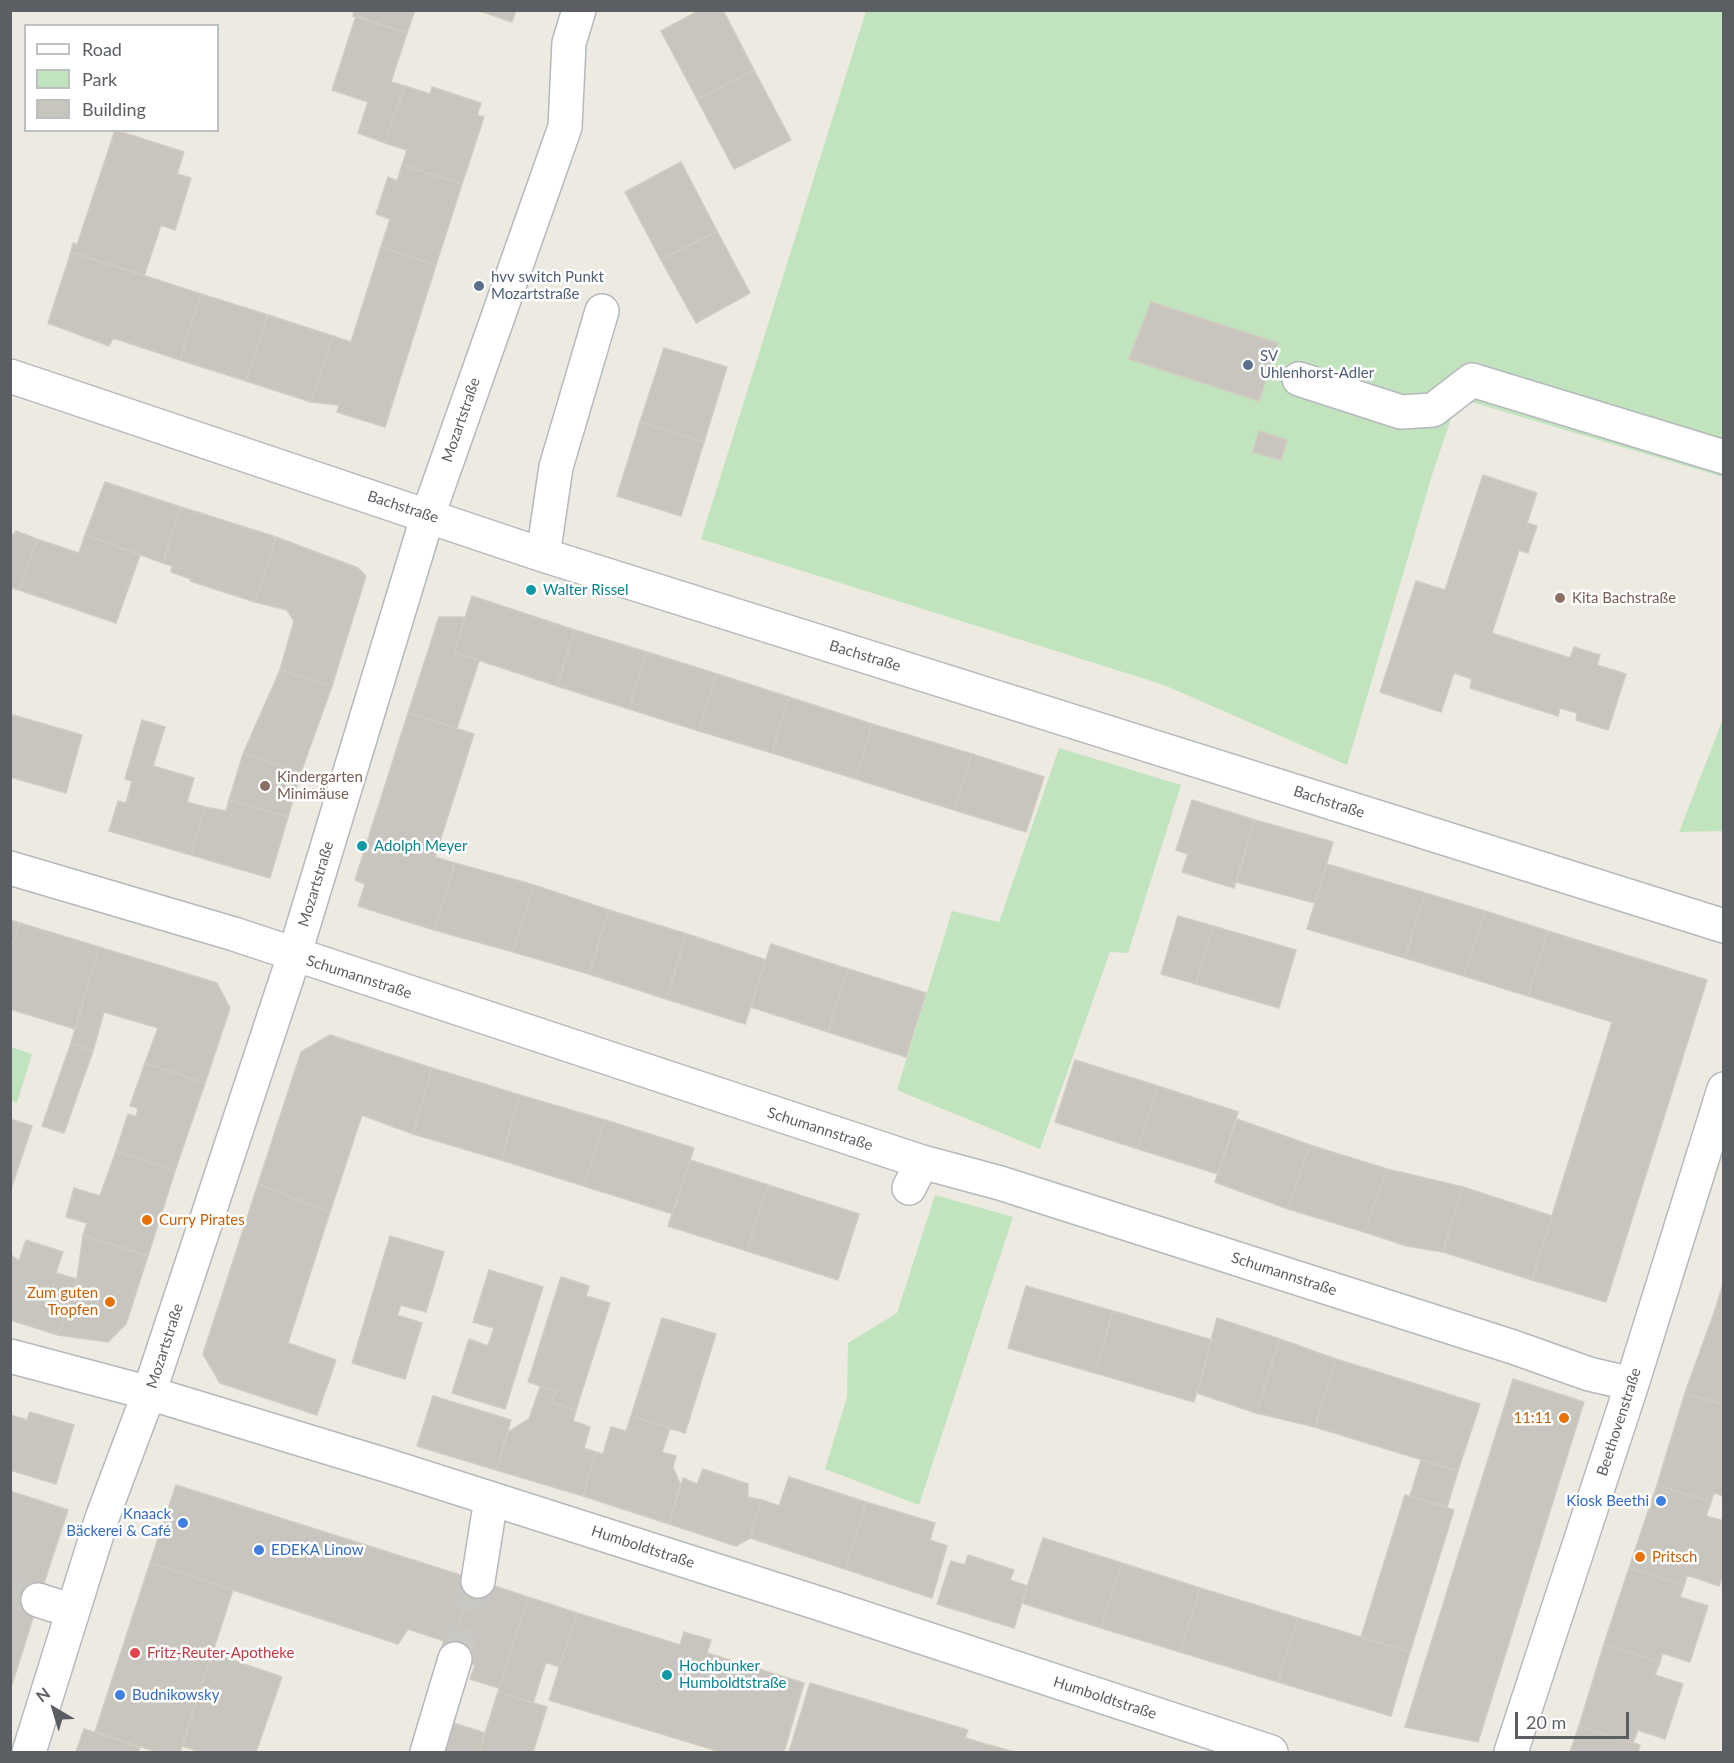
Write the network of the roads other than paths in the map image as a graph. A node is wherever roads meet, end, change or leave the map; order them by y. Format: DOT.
graph roads {
  1 [pos="579,10"];
  2 [pos="602,311"];
  3 [pos="10,376"];
  4 [pos="1299,379"];
  5 [pos="1724,457"];
  6 [pos="428,515"];
  7 [pos="543,555"];
  8 [pos="10,868"];
  9 [pos="1724,927"];
  10 [pos="294,956"];
  11 [pos="1724,1089"];
  12 [pos="10,1356"];
  13 [pos="1632,1384"];
  14 [pos="149,1394"];
  15 [pos="491,1499"];
  16 [pos="478,1581"];
  17 [pos="38,1600"];
  18 [pos="72,1611"];
  19 [pos="455,1659"];
  20 [pos="29,1752"];
  21 [pos="427,1752"];
  22 [pos="1271,1752"];
  23 [pos="1511,1752"];
  1 -- 6 [label="street, Mozartstraße"];
  2 -- 7 [label="street"];
  3 -- 6 [label="street, Bachstraße"];
  4 -- 5 [label="street"];
  6 -- 7 [label="street, Bachstraße"];
  6 -- 10 [label="street, Mozartstraße"];
  7 -- 9 [label="street, Bachstraße"];
  8 -- 10 [label="street, Schumannstraße"];
  10 -- 13 [label="street, Schumannstraße"];
  10 -- 14 [label="street, Mozartstraße"];
  11 -- 13 [label="street, Beethovenstraße"];
  12 -- 14 [label="street, Humboldtstraße"];
  13 -- 23 [label="street, Beethovenstraße"];
  14 -- 15 [label="street, Humboldtstraße"];
  14 -- 18 [label="street, Mozartstraße"];
  15 -- 16 [label="street"];
  15 -- 22 [label="street, Humboldtstraße"];
  17 -- 18 [label="street"];
  18 -- 20 [label="street, Mozartstraße"];
  19 -- 21 [label="street"];
}
